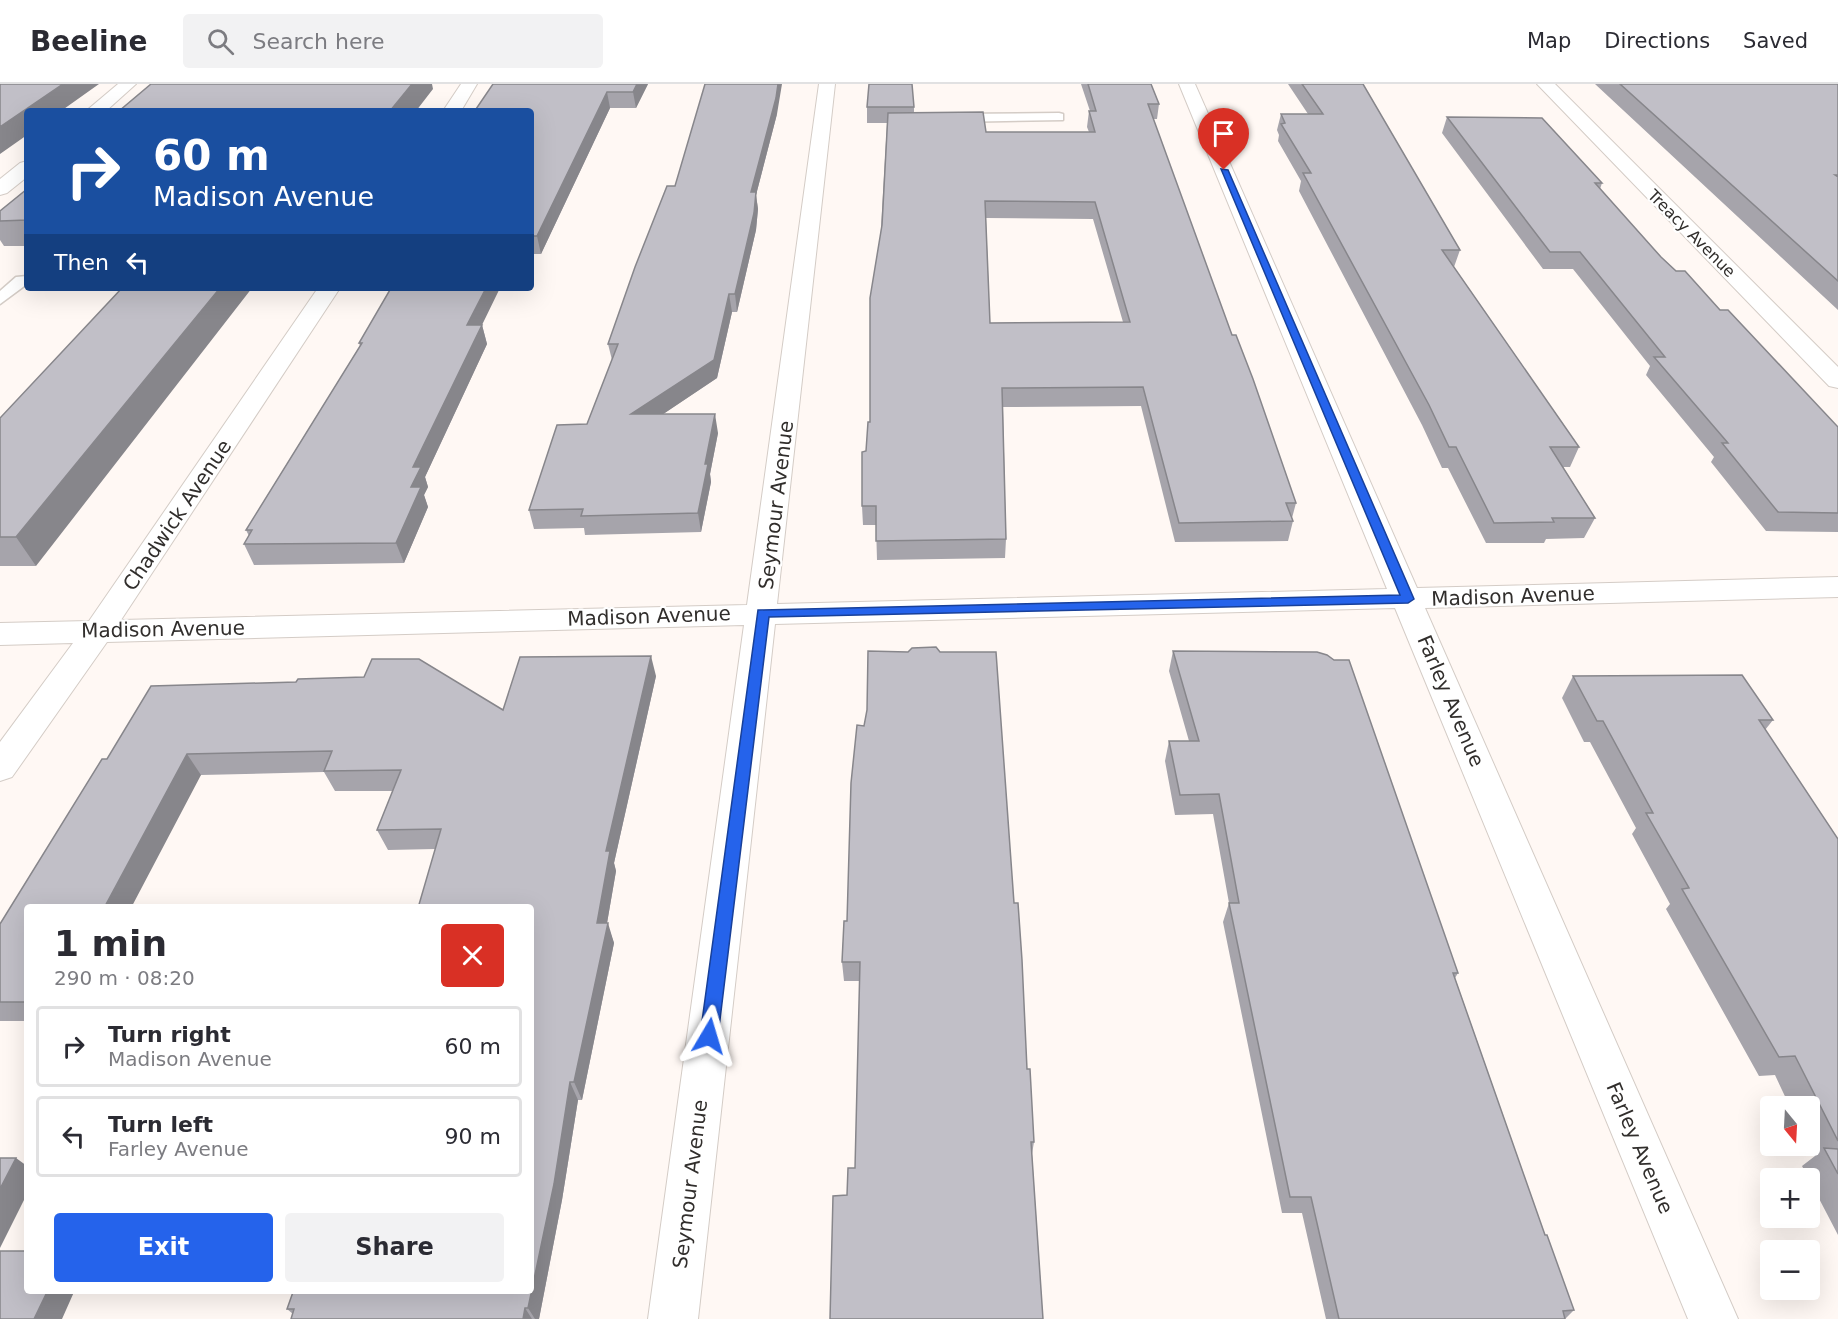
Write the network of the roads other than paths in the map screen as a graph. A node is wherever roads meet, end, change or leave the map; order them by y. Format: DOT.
graph roads {
  1 [pos="128,84"];
  2 [pos="469,84"];
  3 [pos="827,84"];
  4 [pos="1186,84"];
  5 [pos="1545,84"];
  6 [pos="99,108"];
  7 [pos="454,108"];
  8 [pos="1059,117"];
  9 [pos="947,118"];
  10 [pos="24,169"];
  11 [pos="0,189"];
  12 [pos="24,280"];
  13 [pos="327,291"];
  14 [pos="0,299"];
  15 [pos="1838,381"];
  16 [pos="1838,587"];
  17 [pos="1408,599"];
  18 [pos="763,613"];
  19 [pos="98,631"];
  20 [pos="0,634"];
  21 [pos="0,768"];
  22 [pos="673,1319"];
  23 [pos="1713,1319"];
  1 -- 6 [label="street"];
  2 -- 7 [label="street"];
  3 -- 18 [label="street, Seymour Avenue"];
  4 -- 17 [label="street, Farley Avenue"];
  5 -- 15 [label="street, Treacy Avenue"];
  8 -- 9 [label="lane"];
  10 -- 11 [label="street"];
  12 -- 14 [label="lane"];
  13 -- 19 [label="street, Chadwick Avenue"];
  16 -- 17 [label="street, Madison Avenue"];
  17 -- 18 [label="street, Madison Avenue"];
  17 -- 23 [label="street, Farley Avenue"];
  18 -- 19 [label="street, Madison Avenue"];
  18 -- 22 [label="street, Seymour Avenue"];
  19 -- 20 [label="street, Madison Avenue"];
  19 -- 21 [label="street, Chadwick Avenue"];
}
